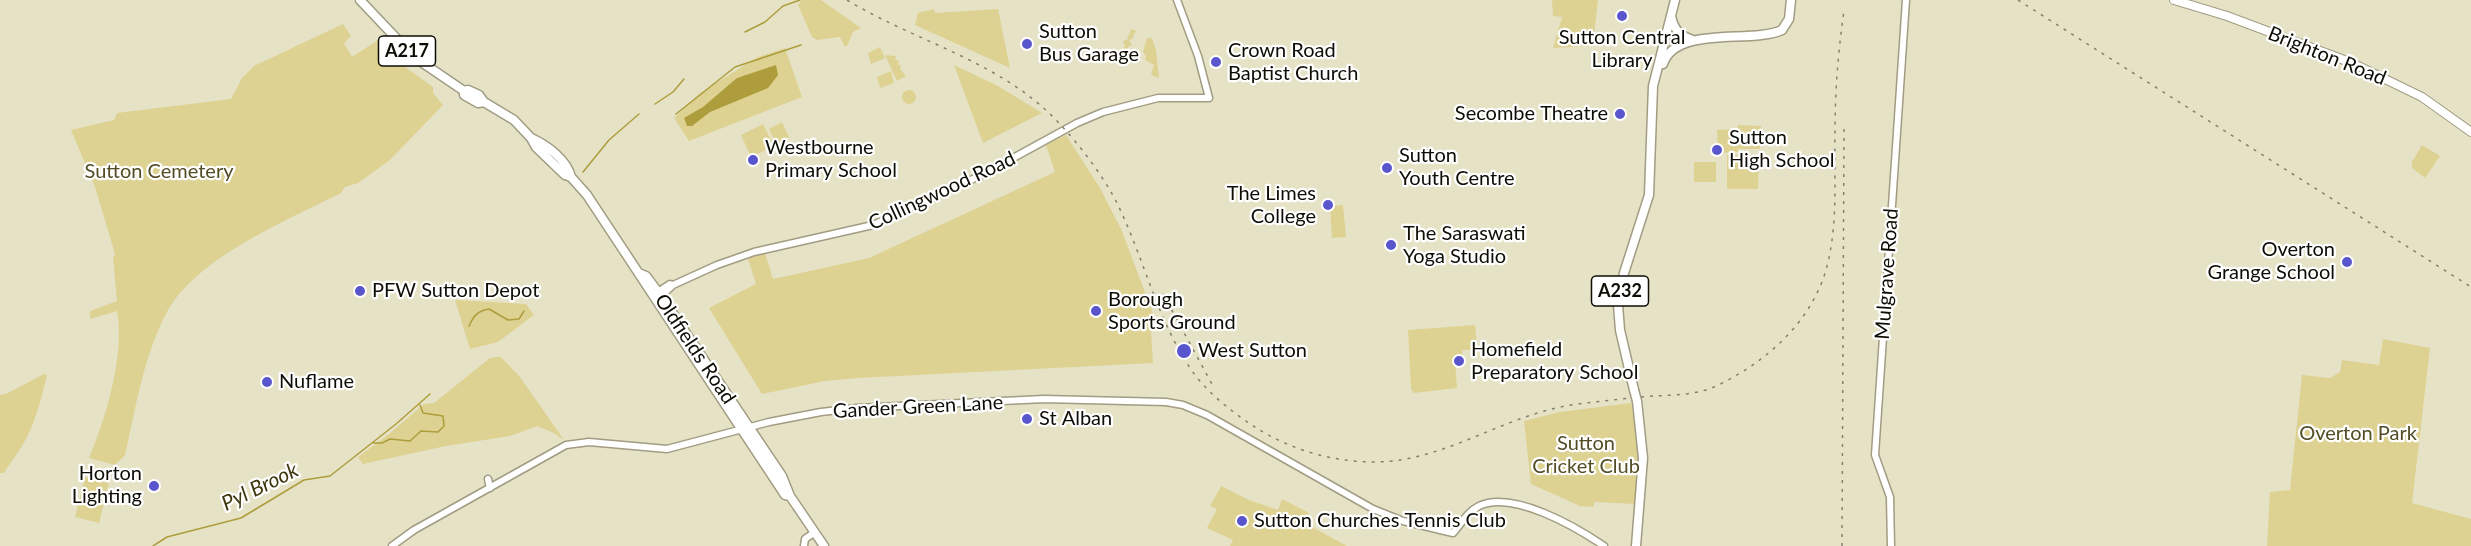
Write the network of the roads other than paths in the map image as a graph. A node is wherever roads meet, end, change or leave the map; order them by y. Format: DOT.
graph roads {
  1 [pos="360,0"];
  2 [pos="1177,0"];
  3 [pos="1675,0"];
  4 [pos="1791,0"];
  5 [pos="1906,0"];
  6 [pos="2174,0"];
  7 [pos="1671,16"];
  8 [pos="1695,40"];
  9 [pos="1652,115"];
  10 [pos="2471,132"];
  11 [pos="657,296"];
  12 [pos="744,429"];
  13 [pos="488,478"];
  14 [pos="490,488"];
  15 [pos="815,532"];
  16 [pos="392,546"];
  17 [pos="804,546"];
  18 [pos="824,546"];
  19 [pos="1604,546"];
  20 [pos="1636,546"];
  21 [pos="1891,546"];
  1 -- 11 [label="highway, Oldfields Road / A217"];
  2 -- 11 [label="street, Collingwood Road"];
  3 -- 7 [label="highway, A232"];
  4 -- 8 [label="highway, A232"];
  5 -- 21 [label="street, Mulgrave Road"];
  6 -- 10 [label="main road, Brighton Road"];
  7 -- 8 [label="highway"];
  7 -- 9 [label="highway, A232"];
  8 -- 9 [label="highway, A232"];
  9 -- 20 [label="highway, A232, bridge"];
  11 -- 12 [label="highway, Oldfields Road / A217"];
  12 -- 14 [label="street, Gander Green Lane"];
  12 -- 15 [label="highway, A217"];
  12 -- 19 [label="street, Gander Green Lane"];
  13 -- 14 [label="street"];
  14 -- 16 [label="street, Gander Green Lane"];
  15 -- 17 [label="street"];
  15 -- 18 [label="highway, A217"];
}
